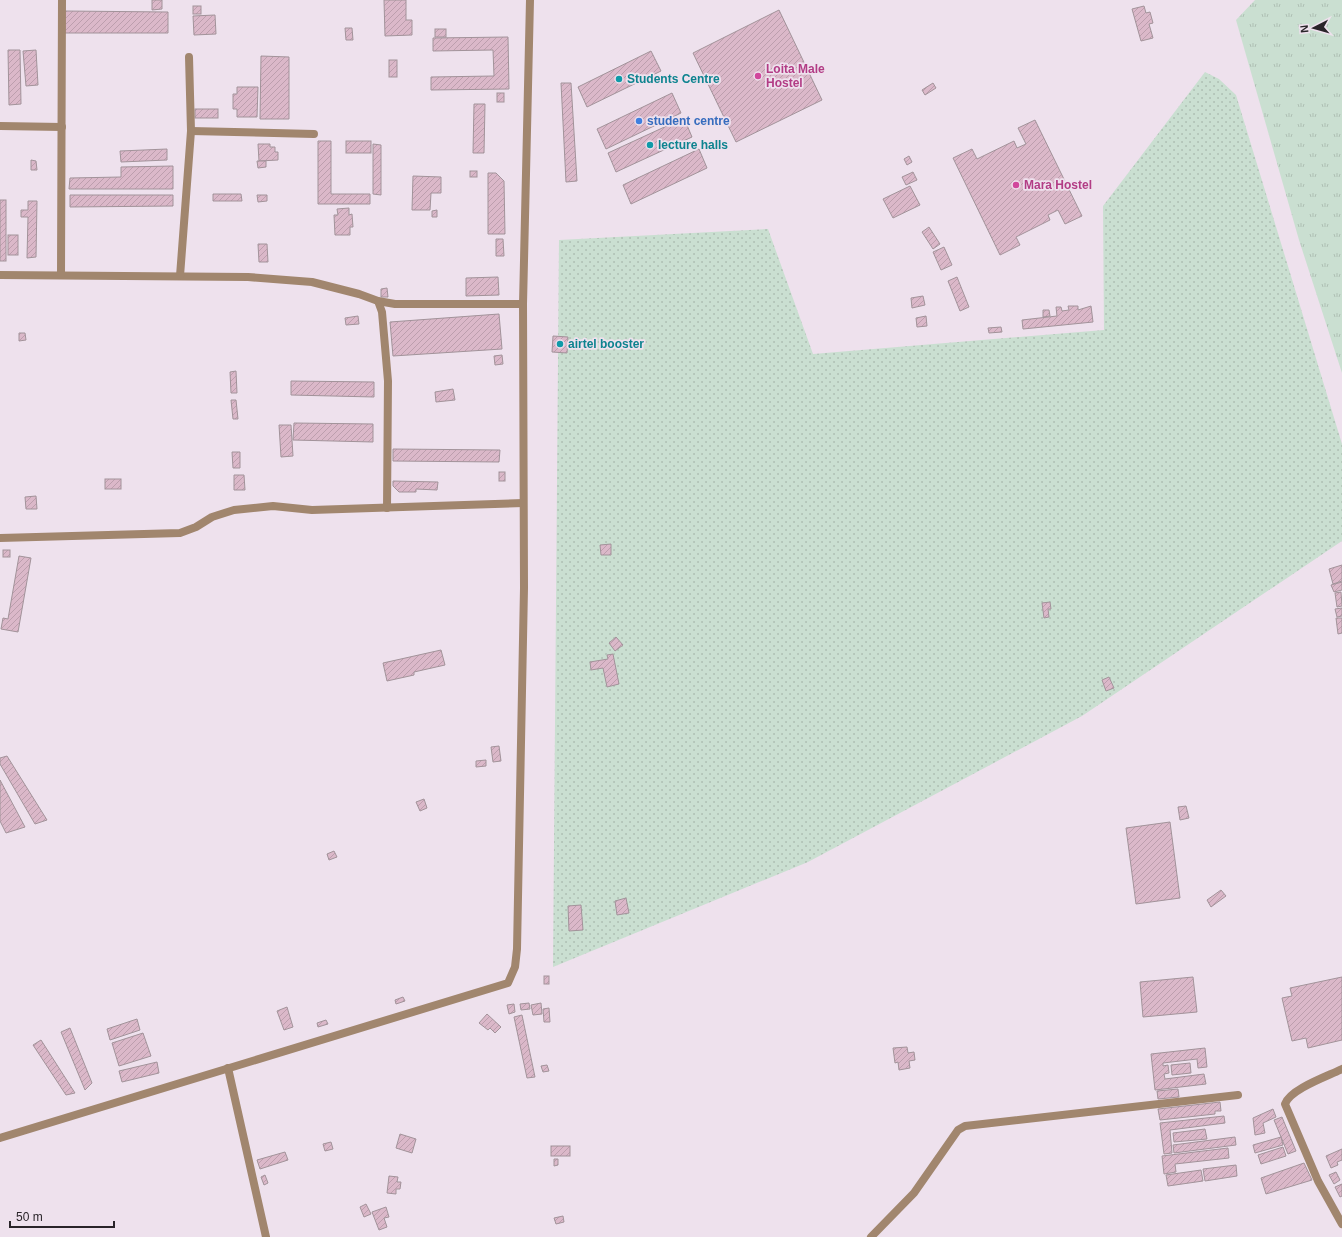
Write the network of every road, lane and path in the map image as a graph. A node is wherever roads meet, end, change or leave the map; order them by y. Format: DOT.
graph roads {
  1 [pos="62,0"];
  2 [pos="530,0"];
  3 [pos="189,57"];
  4 [pos="0,126"];
  5 [pos="62,126"];
  6 [pos="191,131"];
  7 [pos="314,134"];
  8 [pos="0,275"];
  9 [pos="61,275"];
  10 [pos="180,276"];
  11 [pos="378,301"];
  12 [pos="523,304"];
  13 [pos="523,503"];
  14 [pos="387,508"];
  15 [pos="0,538"];
  16 [pos="228,1068"];
  17 [pos="1342,1069"];
  18 [pos="1238,1095"];
  19 [pos="0,1138"];
  20 [pos="1342,1224"];
  21 [pos="266,1237"];
  22 [pos="871,1237"];
  1 -- 5 [label="street"];
  2 -- 12 [label="street"];
  3 -- 6 [label="street"];
  4 -- 5 [label="street"];
  5 -- 9 [label="street"];
  6 -- 7 [label="street"];
  6 -- 10 [label="street"];
  8 -- 9 [label="street"];
  9 -- 10 [label="street"];
  10 -- 11 [label="street"];
  11 -- 12 [label="street"];
  11 -- 14 [label="street"];
  12 -- 13 [label="street"];
  13 -- 14 [label="street"];
  13 -- 16 [label="street"];
  14 -- 15 [label="street"];
  16 -- 19 [label="street"];
  16 -- 21 [label="street"];
  17 -- 20 [label="street"];
  18 -- 22 [label="street"];
}
